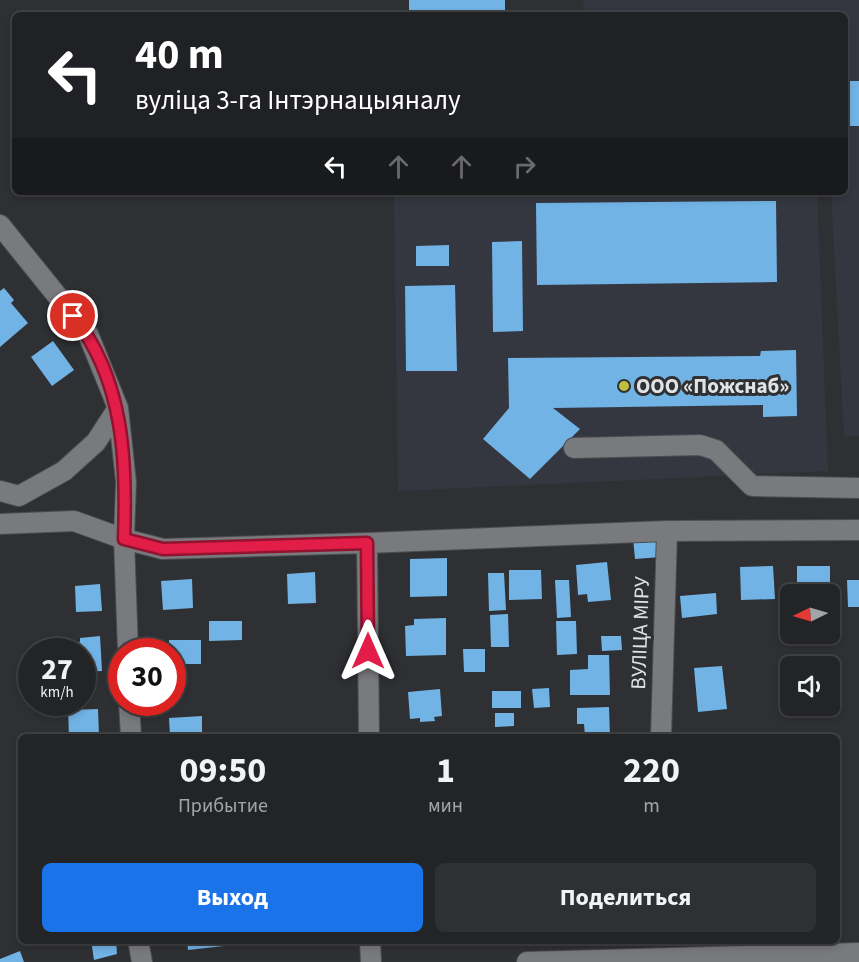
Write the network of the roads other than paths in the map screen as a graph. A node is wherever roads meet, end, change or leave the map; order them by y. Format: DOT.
graph roads {
  1 [pos="0,225"];
  2 [pos="118,408"];
  3 [pos="574,448"];
  4 [pos="859,488"];
  5 [pos="0,491"];
  6 [pos="0,524"];
  7 [pos="859,530"];
  8 [pos="667,531"];
  9 [pos="124,539"];
  10 [pos="367,543"];
  11 [pos="128,638"];
  12 [pos="130,716"];
  13 [pos="131,734"];
  14 [pos="369,734"];
  15 [pos="661,734"];
  16 [pos="139,944"];
  17 [pos="370,944"];
  18 [pos="655,953"];
  19 [pos="859,953"];
  20 [pos="142,962"];
  21 [pos="371,962"];
  22 [pos="527,962"];
  1 -- 2 [label="street"];
  2 -- 5 [label="street"];
  2 -- 9 [label="street"];
  3 -- 4 [label="street"];
  6 -- 9 [label="street"];
  7 -- 8 [label="street"];
  8 -- 10 [label="street"];
  8 -- 15 [label="street, ВУЛІЦА МІРУ"];
  9 -- 10 [label="street"];
  9 -- 11 [label="street"];
  10 -- 14 [label="street"];
  12 -- 13 [label="street"];
  16 -- 20 [label="street"];
  17 -- 21 [label="street"];
  18 -- 19 [label="street"];
  18 -- 22 [label="street"];
}
